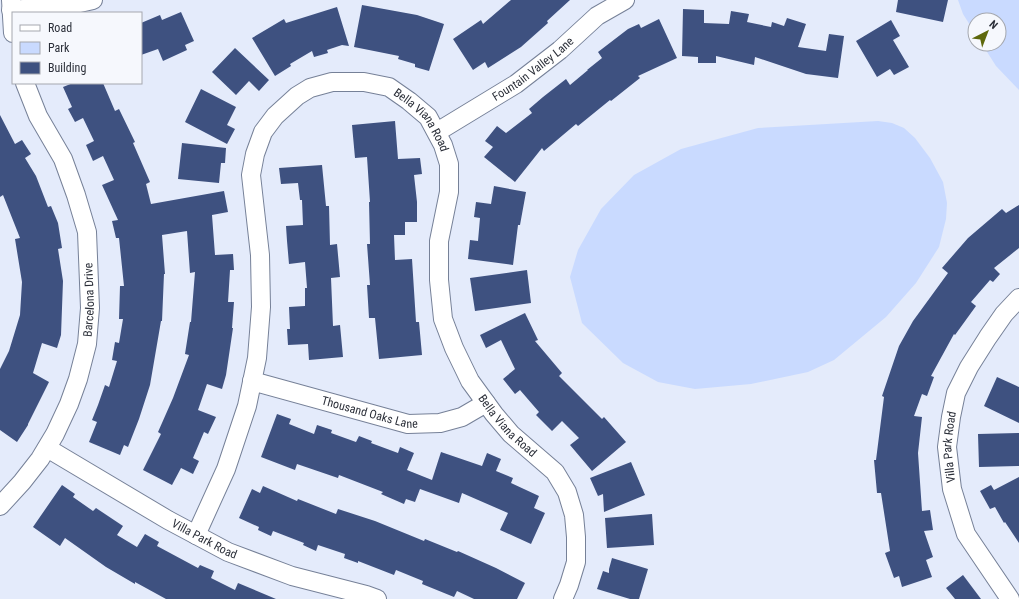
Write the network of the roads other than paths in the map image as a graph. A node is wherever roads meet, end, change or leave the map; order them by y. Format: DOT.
graph roads {
  1 [pos="93,0"];
  2 [pos="625,0"];
  3 [pos="11,5"];
  4 [pos="12,18"];
  5 [pos="25,84"];
  6 [pos="437,132"];
  7 [pos="1019,298"];
  8 [pos="252,382"];
  9 [pos="486,403"];
  10 [pos="47,448"];
  11 [pos="0,506"];
  12 [pos="196,535"];
  13 [pos="377,599"];
  14 [pos="563,599"];
  15 [pos="1010,599"];
  1 -- 3 [label="street"];
  2 -- 6 [label="street, Fountain Valley Lane"];
  3 -- 4 [label="street"];
  5 -- 10 [label="street, Barcelona Drive"];
  6 -- 8 [label="street, Bella Viana Road"];
  6 -- 9 [label="street, Bella Viana Road"];
  7 -- 15 [label="street, Villa Park Road"];
  8 -- 9 [label="street, Thousand Oaks Lane"];
  8 -- 12 [label="street, Bella Viana Road"];
  9 -- 14 [label="street, Bella Viana Road"];
  10 -- 11 [label="street, Barcelona Drive"];
  10 -- 12 [label="street, Villa Park Road"];
  12 -- 13 [label="street, Villa Park Road"];
}
